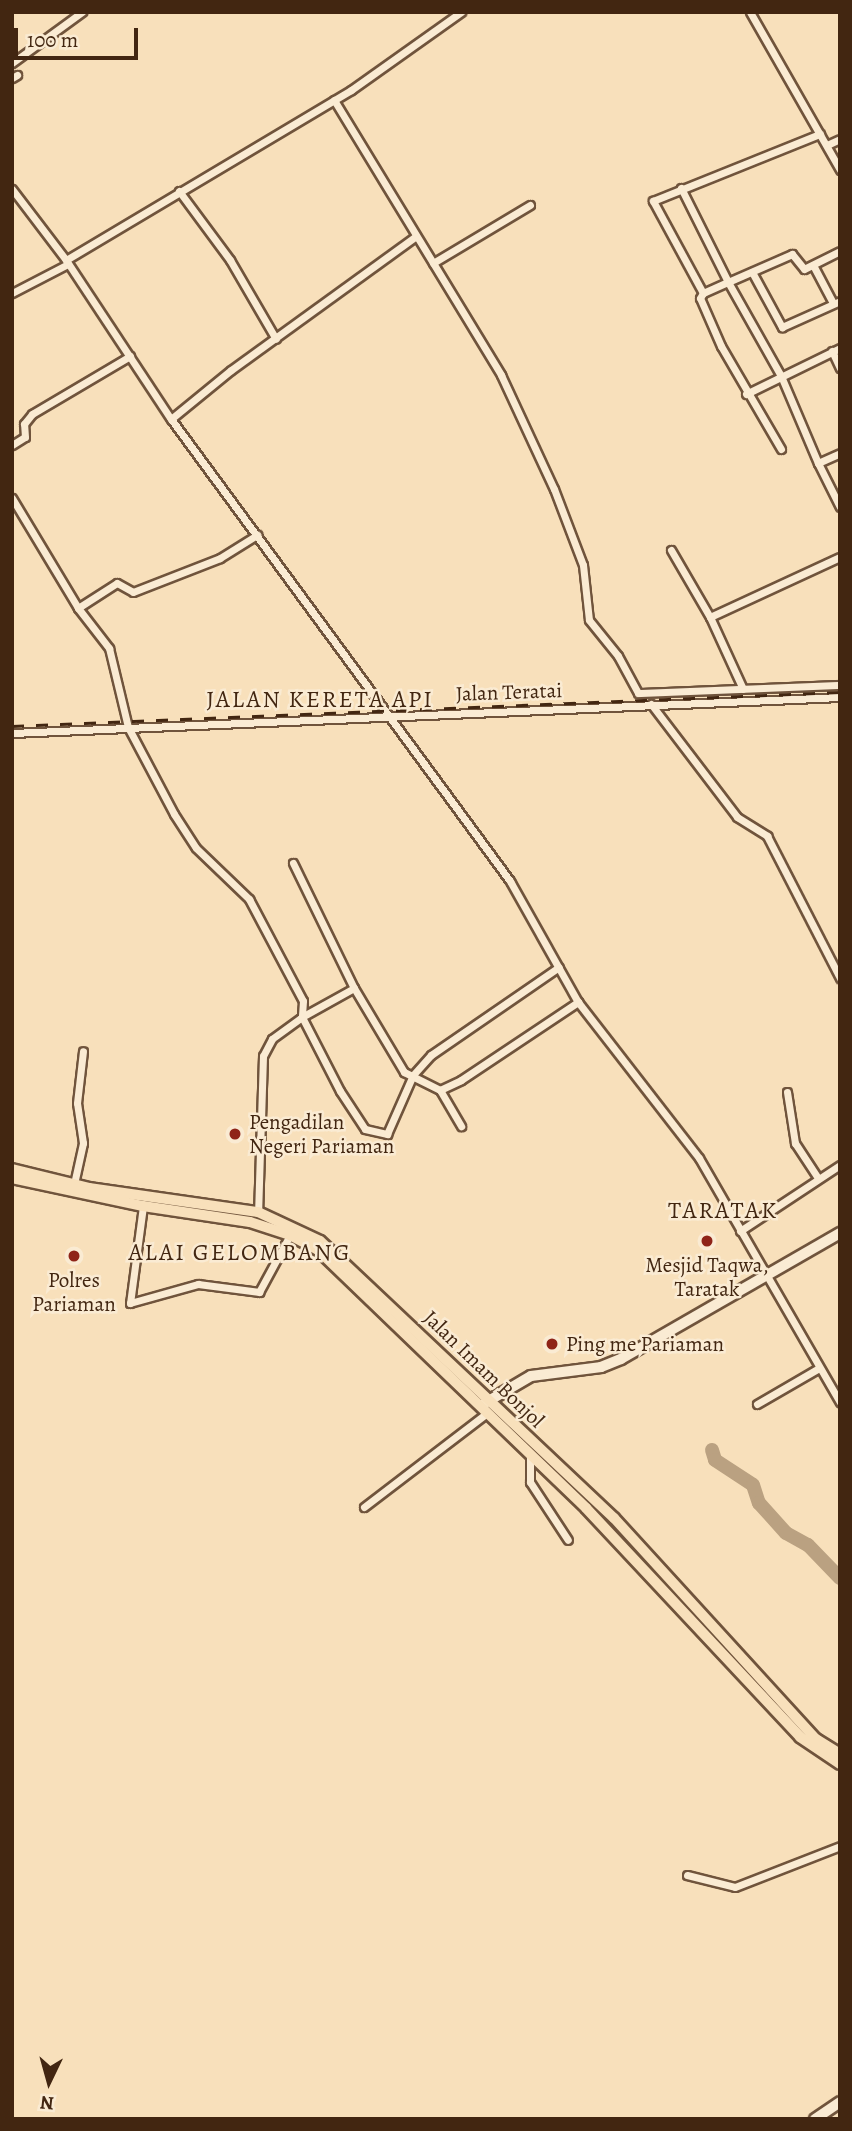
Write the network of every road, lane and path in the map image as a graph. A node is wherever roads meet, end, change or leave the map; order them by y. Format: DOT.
graph roads {
  1 [pos="82,12"];
  2 [pos="461,12"];
  3 [pos="750,12"];
  4 [pos="12,63"];
  5 [pos="334,100"];
  6 [pos="820,134"];
  7 [pos="840,139"];
  8 [pos="827,145"];
  9 [pos="840,170"];
  10 [pos="681,188"];
  11 [pos="12,189"];
  12 [pos="179,191"];
  13 [pos="530,205"];
  14 [pos="415,237"];
  15 [pos="840,251"];
  16 [pos="67,262"];
  17 [pos="433,263"];
  18 [pos="813,265"];
  19 [pos="752,272"];
  20 [pos="728,282"];
  21 [pos="12,293"];
  22 [pos="703,293"];
  23 [pos="836,302"];
  24 [pos="276,339"];
  25 [pos="836,350"];
  26 [pos="130,356"];
  27 [pos="840,368"];
  28 [pos="781,376"];
  29 [pos="746,394"];
  30 [pos="171,419"];
  31 [pos="12,445"];
  32 [pos="781,449"];
  33 [pos="840,453"];
  34 [pos="818,463"];
  35 [pos="12,498"];
  36 [pos="840,507"];
  37 [pos="257,535"];
  38 [pos="671,550"];
  39 [pos="840,557"];
  40 [pos="78,608"];
  41 [pos="710,617"];
  42 [pos="840,685"];
  43 [pos="743,689"];
  44 [pos="840,697"];
  45 [pos="651,704"];
  46 [pos="387,714"];
  47 [pos="128,727"];
  48 [pos="12,733"];
  49 [pos="293,863"];
  50 [pos="559,967"];
  51 [pos="840,978"];
  52 [pos="354,988"];
  53 [pos="578,1002"];
  54 [pos="302,1017"];
  55 [pos="83,1051"];
  56 [pos="413,1075"];
  57 [pos="440,1090"];
  58 [pos="787,1092"];
  59 [pos="461,1126"];
  60 [pos="840,1165"];
  61 [pos="12,1169"];
  62 [pos="28,1177"];
  63 [pos="12,1178"];
  64 [pos="818,1178"];
  65 [pos="74,1184"];
  66 [pos="143,1206"];
  67 [pos="209,1210"];
  68 [pos="258,1212"];
  69 [pos="740,1231"];
  70 [pos="840,1233"];
  71 [pos="290,1235"];
  72 [pos="770,1277"];
  73 [pos="370,1292"];
  74 [pos="819,1368"];
  75 [pos="840,1402"];
  76 [pos="757,1404"];
  77 [pos="485,1407"];
  78 [pos="530,1455"];
  79 [pos="363,1507"];
  80 [pos="614,1518"];
  81 [pos="604,1529"];
  82 [pos="568,1541"];
  83 [pos="714,1636"];
  84 [pos="840,1754"];
  85 [pos="840,1764"];
  86 [pos="840,1846"];
  87 [pos="687,1875"];
  88 [pos="840,2102"];
  89 [pos="815,2119"];
  1 -- 4 [label="street"];
  2 -- 5 [label="street"];
  3 -- 6 [label="street"];
  5 -- 12 [label="street"];
  5 -- 14 [label="street"];
  6 -- 8 [label="street"];
  6 -- 10 [label="street"];
  7 -- 8 [label="street"];
  8 -- 9 [label="street"];
  10 -- 20 [label="street"];
  10 -- 22 [label="street"];
  11 -- 16 [label="street"];
  12 -- 16 [label="street"];
  12 -- 24 [label="street"];
  13 -- 17 [label="street"];
  14 -- 17 [label="street"];
  14 -- 24 [label="street"];
  15 -- 18 [label="street"];
  16 -- 21 [label="street"];
  16 -- 26 [label="street"];
  17 -- 43 [label="street"];
  18 -- 19 [label="street"];
  18 -- 23 [label="street"];
  19 -- 20 [label="street"];
  19 -- 23 [label="street"];
  20 -- 22 [label="street"];
  20 -- 28 [label="street"];
  22 -- 29 [label="street"];
  24 -- 30 [label="street"];
  25 -- 27 [label="street"];
  25 -- 28 [label="street"];
  26 -- 30 [label="street"];
  26 -- 31 [label="street"];
  28 -- 29 [label="street"];
  28 -- 34 [label="street"];
  29 -- 32 [label="street"];
  30 -- 37 [label="street"];
  33 -- 34 [label="street"];
  34 -- 36 [label="street"];
  35 -- 40 [label="street"];
  37 -- 40 [label="street"];
  37 -- 46 [label="street"];
  38 -- 41 [label="street"];
  39 -- 41 [label="street"];
  40 -- 47 [label="street"];
  41 -- 43 [label="street"];
  42 -- 43 [label="street"];
  44 -- 45 [label="street, Jalan Teratai"];
  45 -- 46 [label="street, Jalan Teratai"];
  45 -- 51 [label="street"];
  46 -- 47 [label="street, Jalan Teratai"];
  46 -- 50 [label="street"];
  47 -- 48 [label="street, Jalan Teratai"];
  47 -- 54 [label="street"];
  49 -- 52 [label="street"];
  50 -- 53 [label="street"];
  50 -- 56 [label="street"];
  52 -- 54 [label="street"];
  52 -- 56 [label="street"];
  53 -- 57 [label="street"];
  53 -- 69 [label="street"];
  54 -- 56 [label="street"];
  54 -- 68 [label="street"];
  55 -- 65 [label="street"];
  56 -- 57 [label="street"];
  57 -- 59 [label="street"];
  58 -- 64 [label="street"];
  60 -- 64 [label="street"];
  61 -- 62 [label="main road, Jalan Imam Bonjol"];
  62 -- 63 [label="main road, Jalan Imam Bonjol"];
  62 -- 65 [label="main road, Jalan Imam Bonjol"];
  62 -- 66 [label="main road, Jalan Imam Bonjol"];
  64 -- 69 [label="street"];
  65 -- 67 [label="main road, Jalan Imam Bonjol"];
  66 -- 67 [label="main road, Jalan Imam Bonjol"];
  66 -- 71 [label="street"];
  67 -- 68 [label="main road, Jalan Imam Bonjol"];
  67 -- 71 [label="main road, Jalan Imam Bonjol"];
  68 -- 73 [label="main road, Jalan Imam Bonjol"];
  69 -- 72 [label="street"];
  70 -- 72 [label="street"];
  71 -- 73 [label="main road, Jalan Imam Bonjol"];
  72 -- 74 [label="street"];
  72 -- 77 [label="street"];
  73 -- 77 [label="main road, Jalan Imam Bonjol"];
  74 -- 75 [label="street"];
  74 -- 76 [label="street"];
  77 -- 78 [label="main road, Jalan Imam Bonjol"];
  77 -- 79 [label="street"];
  77 -- 80 [label="main road, Jalan Imam Bonjol"];
  78 -- 81 [label="main road, Jalan Imam Bonjol"];
  78 -- 82 [label="street"];
  80 -- 81 [label="main road"];
  80 -- 83 [label="main road, Jalan Imam Bonjol"];
  81 -- 83 [label="main road, Jalan Imam Bonjol"];
  83 -- 84 [label="main road, Jalan Imam Bonjol"];
  83 -- 85 [label="main road, Jalan Imam Bonjol"];
  86 -- 87 [label="street"];
  88 -- 89 [label="street"];
}
